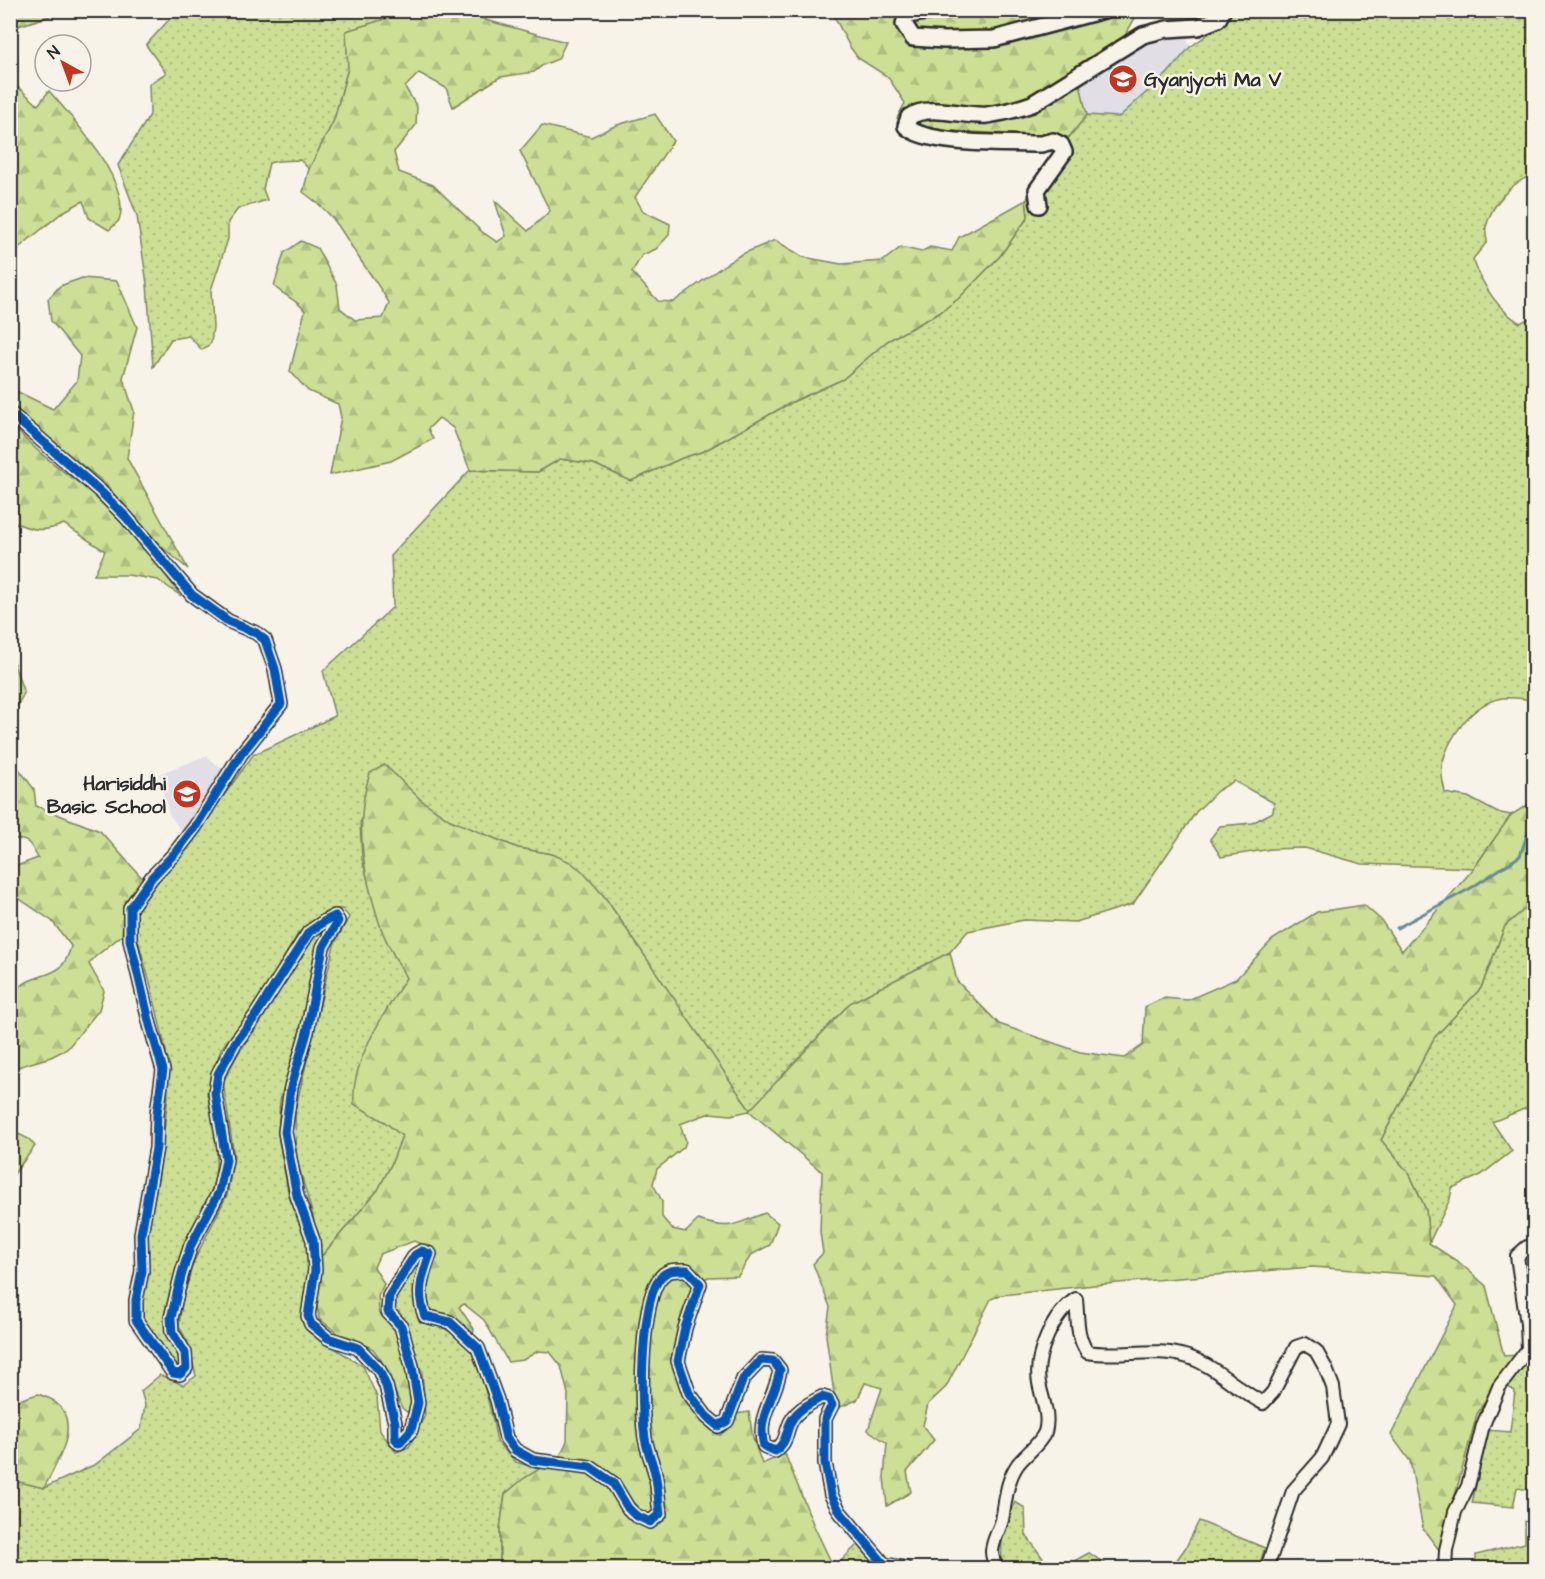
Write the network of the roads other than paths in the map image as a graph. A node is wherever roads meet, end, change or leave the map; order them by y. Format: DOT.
graph roads {
  1 [pos="938,10"];
  2 [pos="1104,10"];
  3 [pos="1223,10"];
  4 [pos="1039,205"];
  5 [pos="10,413"];
  6 [pos="1534,1255"];
  7 [pos="905,1569"];
  8 [pos="995,1569"];
  9 [pos="1267,1569"];
  10 [pos="1445,1569"];
  1 -- 2 [label="street"];
  3 -- 4 [label="street"];
  5 -- 7 [label="street"];
  6 -- 10 [label="street"];
  8 -- 9 [label="street"];
}
